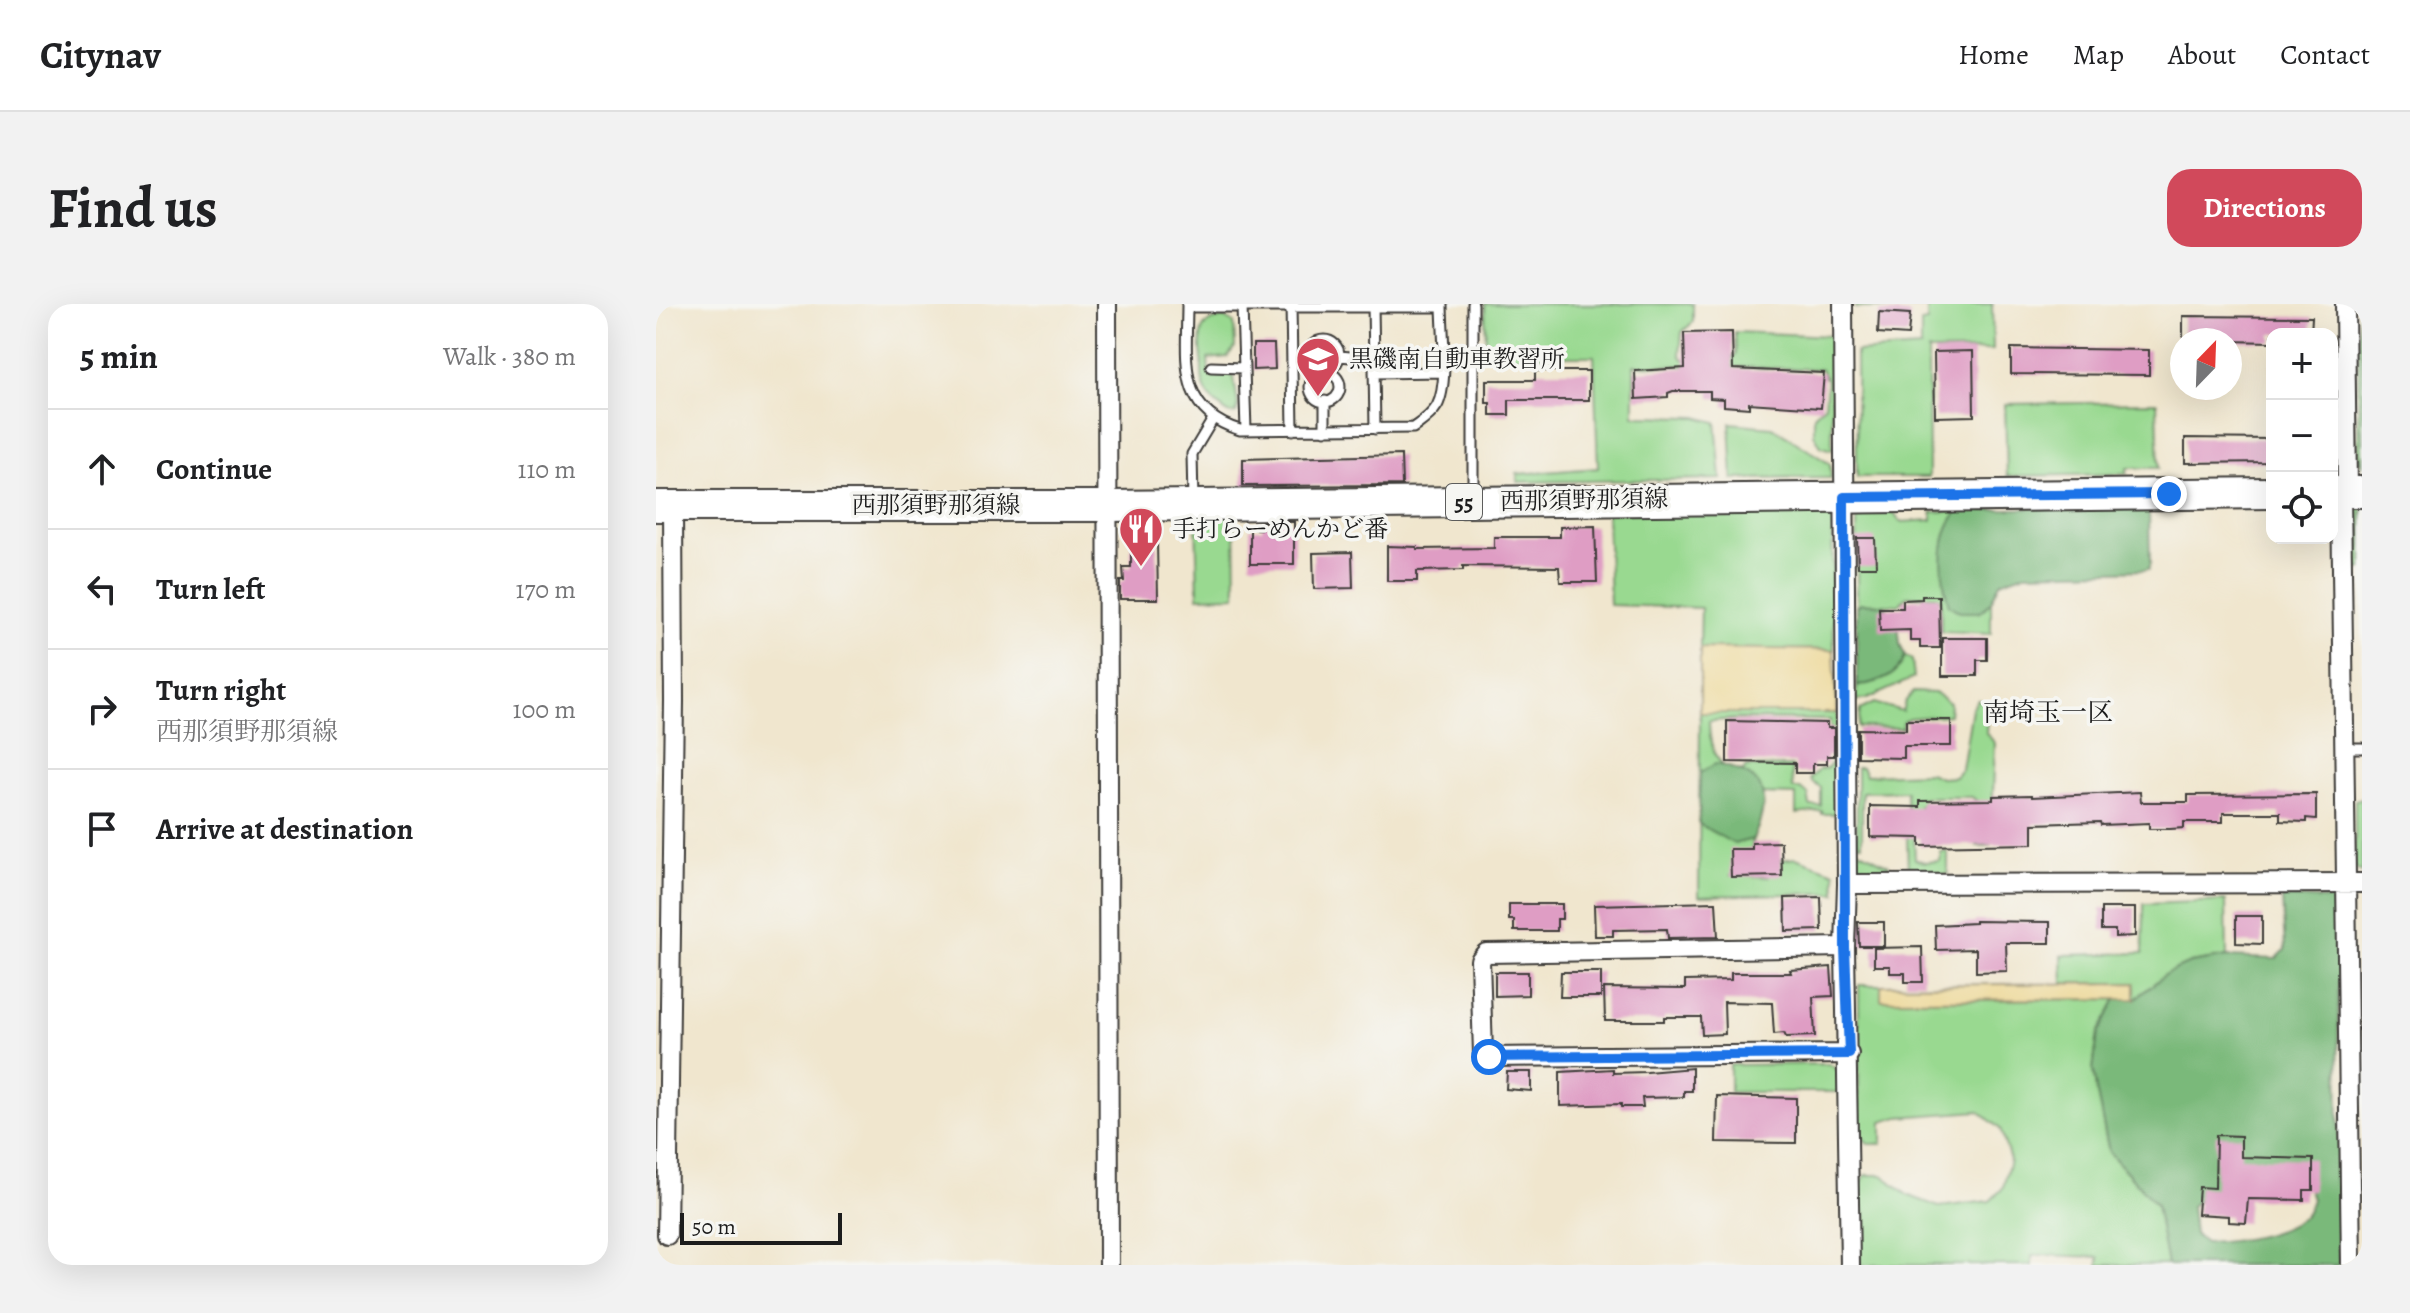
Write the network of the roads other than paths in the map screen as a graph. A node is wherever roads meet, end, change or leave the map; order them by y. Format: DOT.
graph roads {
  1 [pos="1107,304"];
  2 [pos="1473,304"];
  3 [pos="1843,304"];
  4 [pos="2345,304"];
  5 [pos="1187,305"];
  6 [pos="1291,305"];
  7 [pos="1373,305"];
  8 [pos="1442,306"];
  9 [pos="1242,307"];
  10 [pos="1339,356"];
  11 [pos="1374,359"];
  12 [pos="1211,367"];
  13 [pos="1244,368"];
  14 [pos="1324,371"];
  15 [pos="1442,372"];
  16 [pos="1374,373"];
  17 [pos="1325,401"];
  18 [pos="1213,419"];
  19 [pos="1375,429"];
  20 [pos="1246,430"];
  21 [pos="1293,430"];
  22 [pos="1325,430"];
  23 [pos="2346,492"];
  24 [pos="2266,493"];
  25 [pos="1844,497"];
  26 [pos="1473,501"];
  27 [pos="1193,505"];
  28 [pos="664,506"];
  29 [pos="1108,506"];
  30 [pos="2343,643"];
  31 [pos="2362,643"];
  32 [pos="665,701"];
  33 [pos="2353,748"];
  34 [pos="663,843"];
  35 [pos="2353,883"];
  36 [pos="1847,884"];
  37 [pos="1845,947"];
  38 [pos="663,967"];
  39 [pos="1849,1054"];
  40 [pos="667,1235"];
  41 [pos="1109,1265"];
  42 [pos="1850,1265"];
  43 [pos="2351,1265"];
  1 -- 29 [label="street"];
  2 -- 26 [label="lane"];
  3 -- 25 [label="street"];
  4 -- 23 [label="street"];
  5 -- 9 [label="lane"];
  5 -- 18 [label="lane"];
  6 -- 7 [label="lane"];
  6 -- 9 [label="lane"];
  6 -- 21 [label="lane"];
  7 -- 8 [label="lane"];
  7 -- 11 [label="lane"];
  8 -- 15 [label="lane"];
  9 -- 13 [label="lane"];
  10 -- 11 [label="lane"];
  10 -- 14 [label="lane"];
  10 -- 14 [label="lane"];
  11 -- 16 [label="lane"];
  12 -- 13 [label="lane"];
  13 -- 20 [label="lane"];
  14 -- 17 [label="lane"];
  14 -- 17 [label="lane"];
  15 -- 16 [label="lane"];
  15 -- 19 [label="lane"];
  16 -- 19 [label="lane"];
  17 -- 22 [label="lane"];
  18 -- 20 [label="lane"];
  18 -- 27 [label="lane"];
  19 -- 22 [label="lane"];
  20 -- 21 [label="lane"];
  21 -- 22 [label="lane"];
  23 -- 30 [label="street"];
  24 -- 25 [label="main road, 西那須野那須線 / 55"];
  25 -- 26 [label="main road, 西那須野那須線 / 55"];
  25 -- 36 [label="street"];
  26 -- 27 [label="main road, 西那須野那須線 / 55"];
  27 -- 29 [label="main road, 西那須野那須線 / 55"];
  28 -- 29 [label="main road, 西那須野那須線 / 55"];
  28 -- 32 [label="street"];
  29 -- 41 [label="street"];
  30 -- 31 [label="street"];
  30 -- 33 [label="street"];
  32 -- 34 [label="street"];
  33 -- 35 [label="street"];
  34 -- 38 [label="street"];
  35 -- 36 [label="street"];
  35 -- 43 [label="street"];
  36 -- 37 [label="street"];
  37 -- 39 [label="street"];
  37 -- 39 [label="street"];
  38 -- 40 [label="street"];
  39 -- 42 [label="street"];
}
